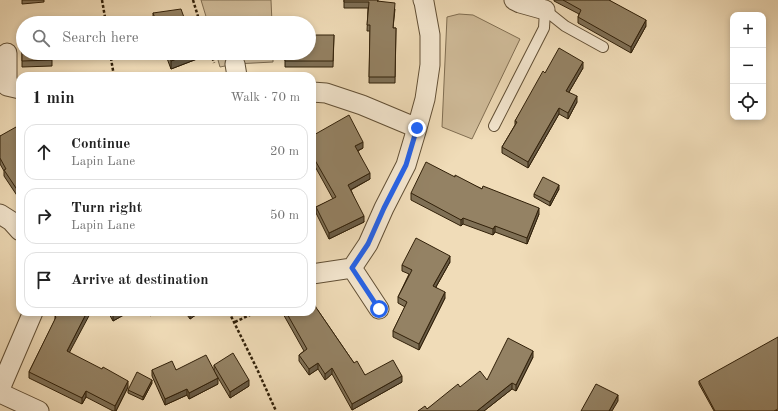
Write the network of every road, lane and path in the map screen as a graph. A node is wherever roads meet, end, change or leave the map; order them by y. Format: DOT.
graph roads {
  1 [pos="102,0"];
  2 [pos="193,0"];
  3 [pos="514,0"];
  4 [pos="426,1"];
  5 [pos="545,10"];
  6 [pos="105,16"];
  7 [pos="198,16"];
  8 [pos="603,47"];
  9 [pos="7,53"];
  10 [pos="111,60"];
  11 [pos="113,72"];
  12 [pos="9,90"];
  13 [pos="316,92"];
  14 [pos="494,126"];
  15 [pos="417,128"];
  16 [pos="0,214"];
  17 [pos="16,227"];
  18 [pos="352,268"];
  19 [pos="316,273"];
  20 [pos="379,309"];
  21 [pos="32,316"];
  22 [pos="231,316"];
  23 [pos="248,316"];
  24 [pos="235,322"];
  25 [pos="0,388"];
  26 [pos="0,393"];
  27 [pos="39,411"];
  28 [pos="276,411"];
  1 -- 6 [label="path"];
  2 -- 7 [label="path"];
  3 -- 5 [label="street"];
  4 -- 15 [label="street"];
  5 -- 8 [label="lane"];
  5 -- 14 [label="lane"];
  9 -- 12 [label="street"];
  10 -- 11 [label="path"];
  13 -- 15 [label="street"];
  15 -- 18 [label="street"];
  16 -- 17 [label="street"];
  18 -- 19 [label="street"];
  18 -- 20 [label="street"];
  21 -- 25 [label="street"];
  22 -- 24 [label="path"];
  23 -- 24 [label="path"];
  24 -- 28 [label="path"];
  26 -- 27 [label="street"];
}
